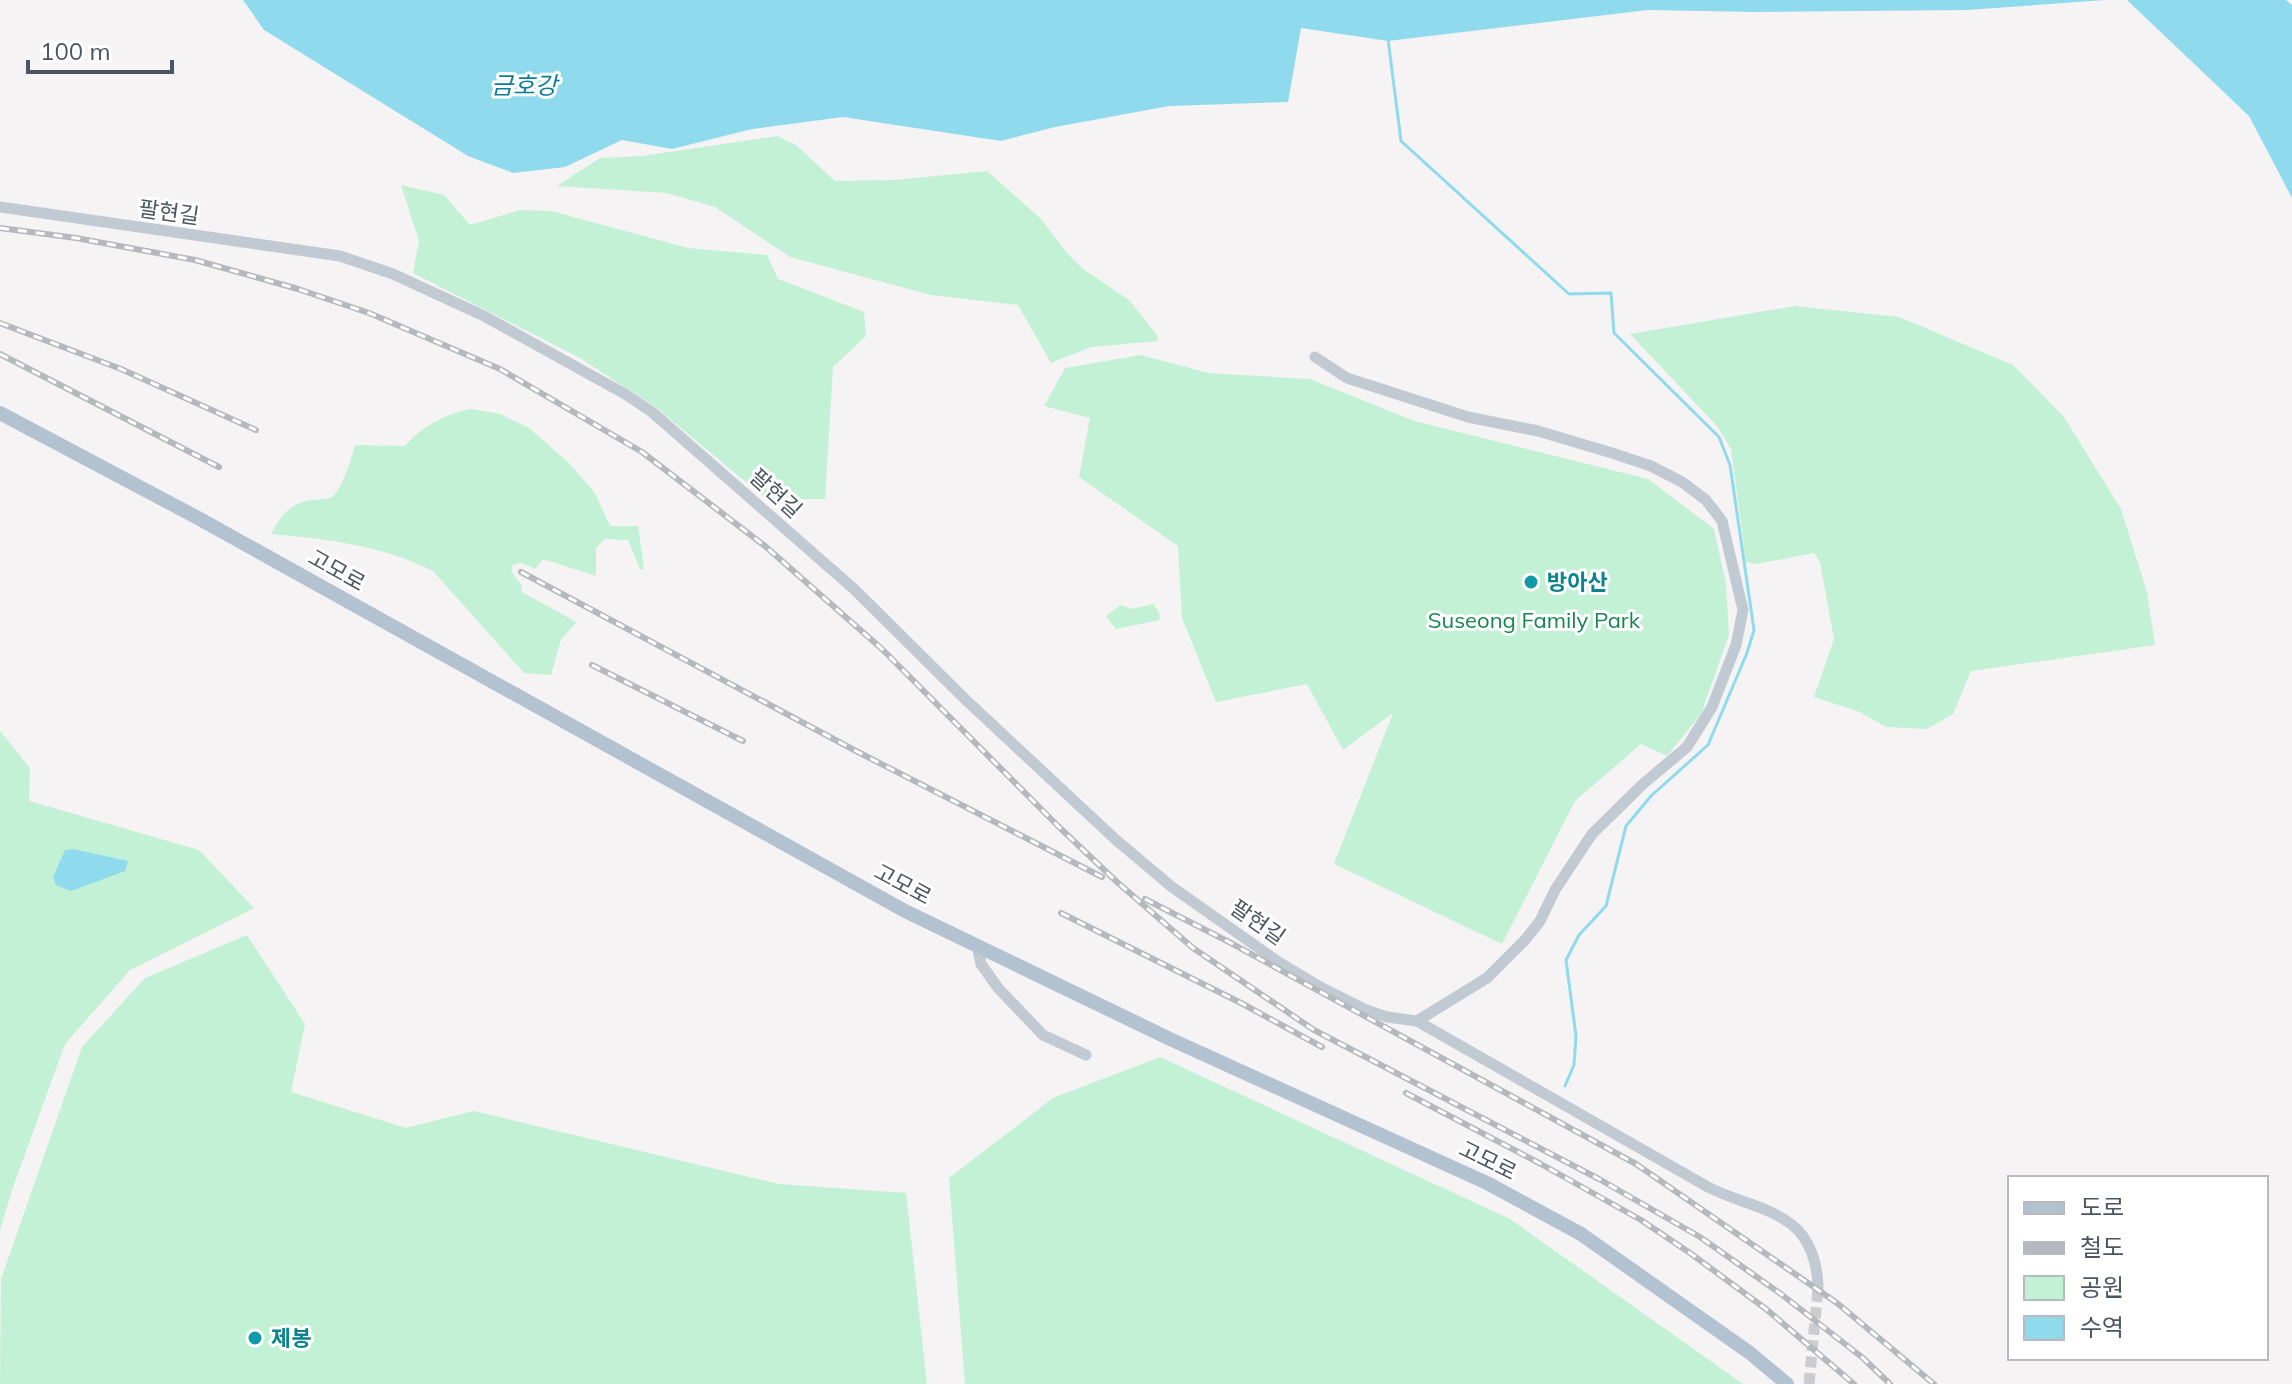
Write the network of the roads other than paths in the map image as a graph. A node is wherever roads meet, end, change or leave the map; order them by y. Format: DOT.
graph roads {
  1 [pos="0,207"];
  2 [pos="1315,357"];
  3 [pos="0,413"];
  4 [pos="977,946"];
  5 [pos="1417,1021"];
  6 [pos="1086,1055"];
  7 [pos="1818,1289"];
  8 [pos="1787,1384"];
  1 -- 5 [label="street, 팔현길"];
  2 -- 5 [label="street"];
  3 -- 4 [label="main road, 고모로"];
  4 -- 6 [label="street"];
  4 -- 8 [label="main road, 고모로"];
  5 -- 7 [label="street, 팔현길"];
}
